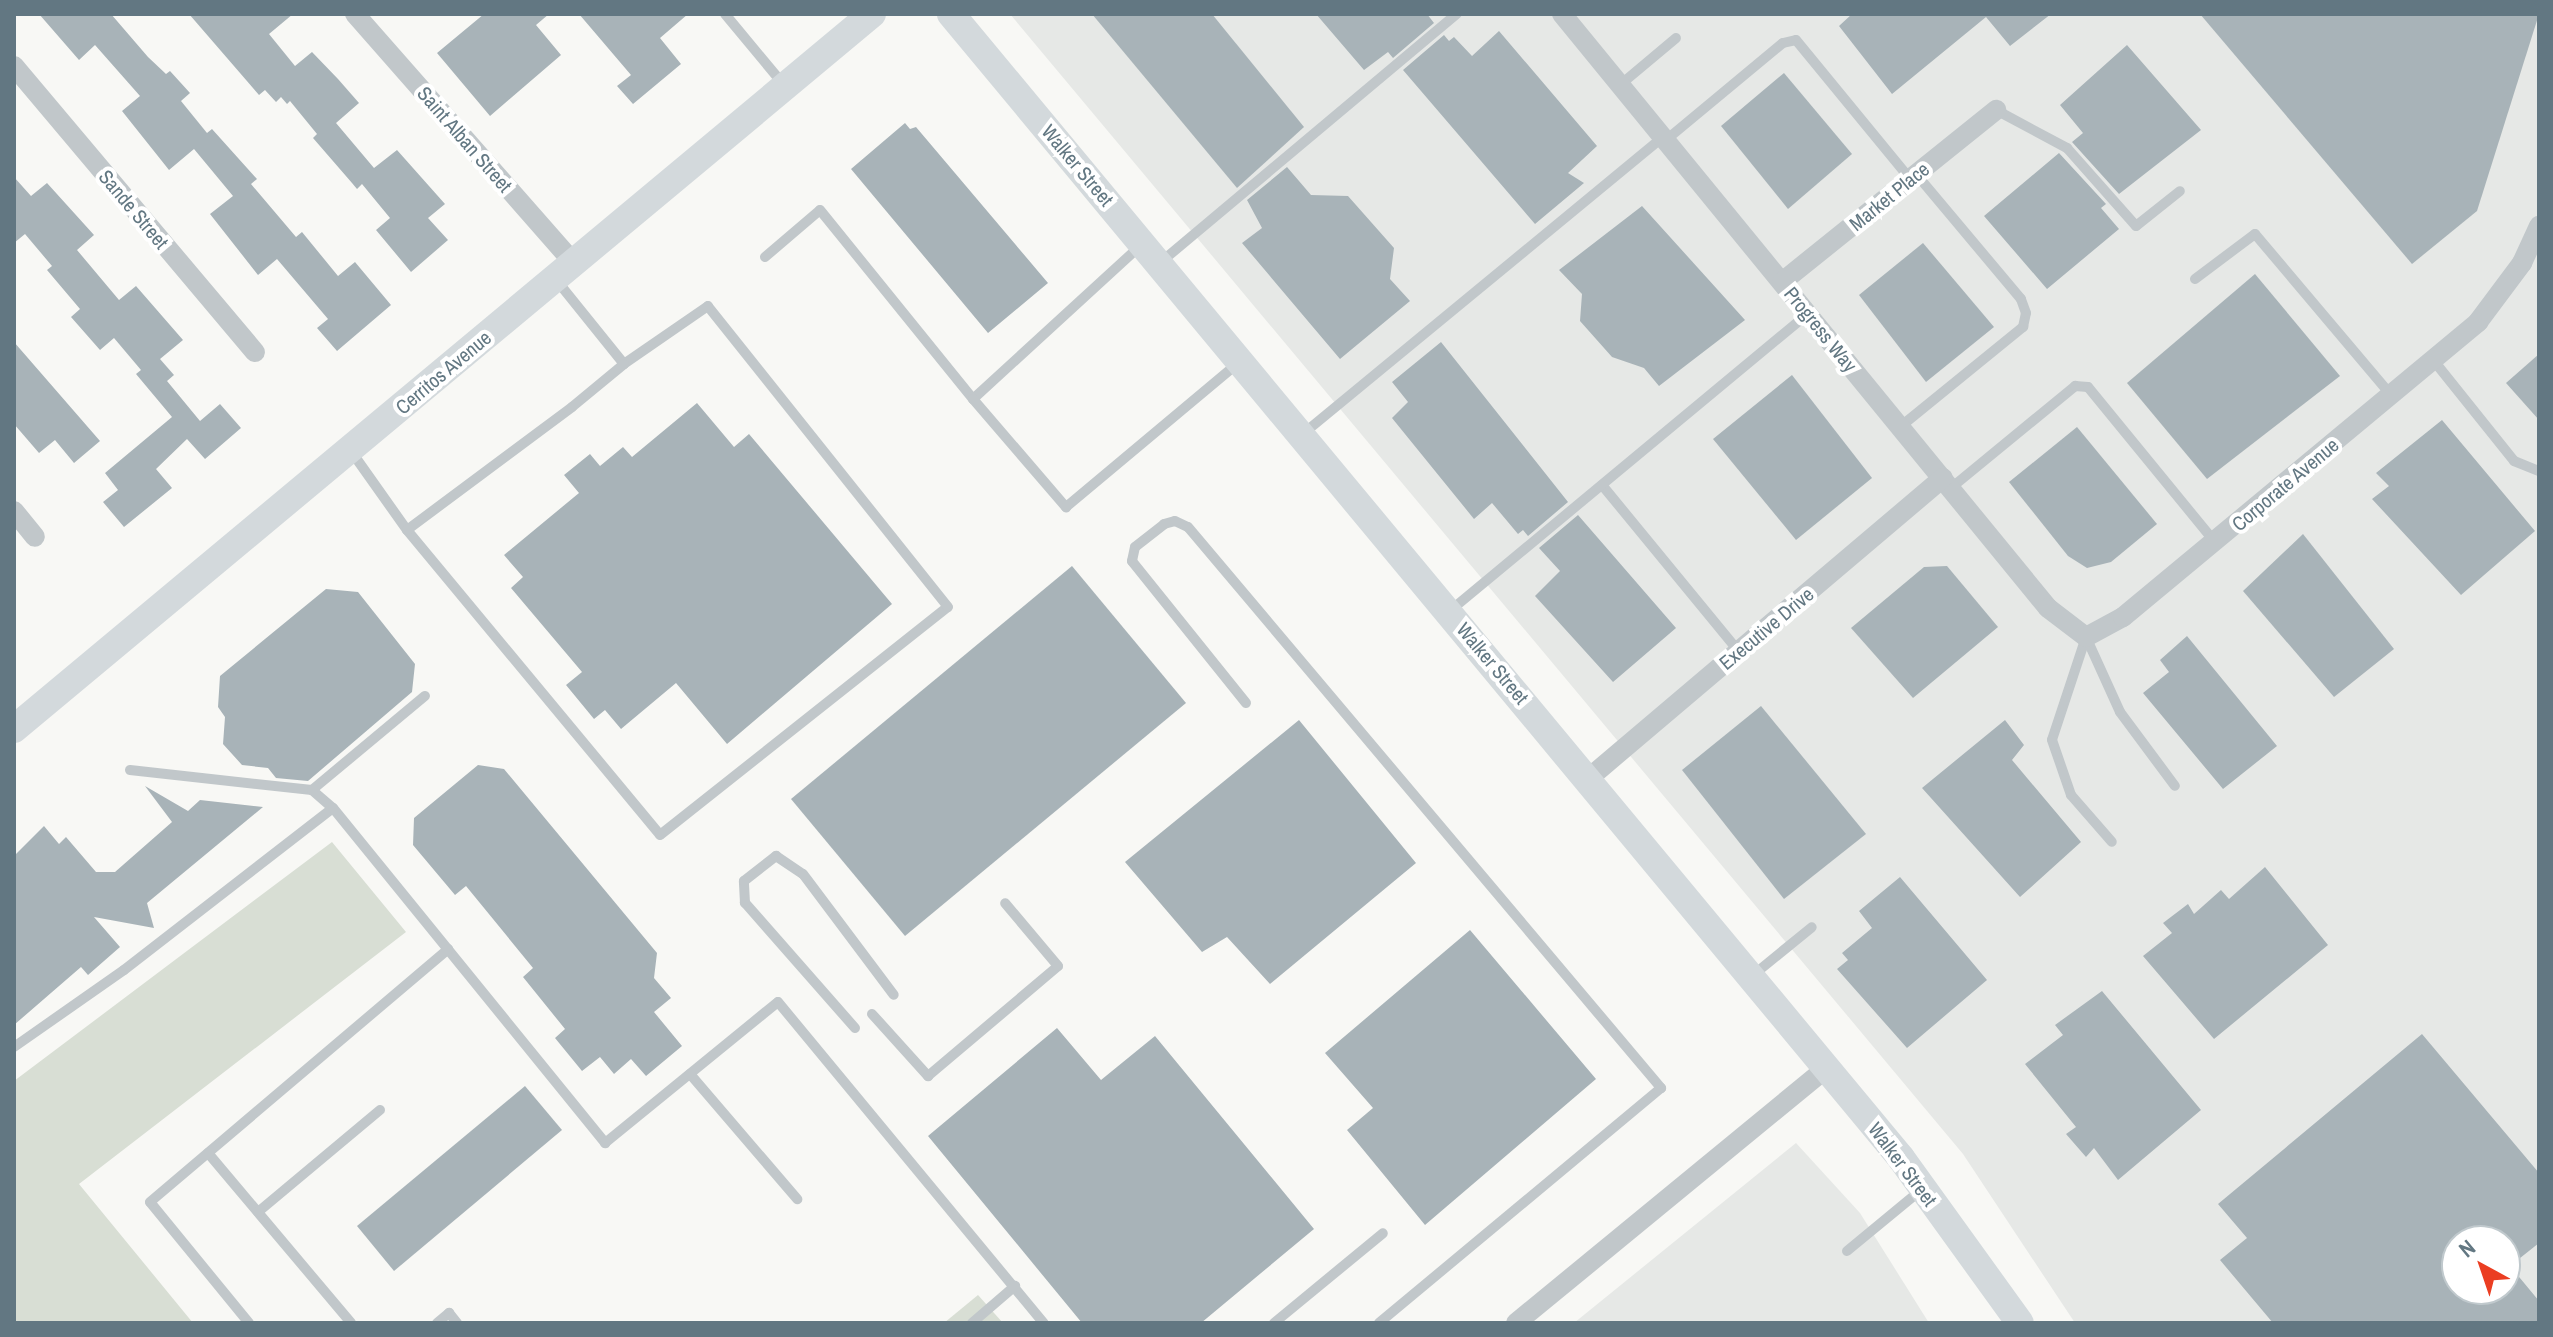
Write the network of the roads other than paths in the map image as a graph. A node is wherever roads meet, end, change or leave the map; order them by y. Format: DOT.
graph roads {
  1 [pos="355,14"];
  2 [pos="725,14"];
  3 [pos="872,14"];
  4 [pos="951,14"];
  5 [pos="1457,14"];
  6 [pos="1562,14"];
  7 [pos="1676,38"];
  8 [pos="14,66"];
  9 [pos="1620,85"];
  10 [pos="786,86"];
  11 [pos="1996,110"];
  12 [pos="1665,139"];
  13 [pos="1913,177"];
  14 [pos="2180,191"];
  15 [pos="2539,226"];
  16 [pos="1152,252"];
  17 [pos="765,257"];
  18 [pos="564,271"];
  19 [pos="2195,279"];
  20 [pos="1782,282"];
  21 [pos="1808,314"];
  22 [pos="255,352"];
  23 [pos="1241,361"];
  24 [pos="2434,361"];
  25 [pos="624,364"];
  26 [pos="2391,395"];
  27 [pos="973,399"];
  28 [pos="1900,427"];
  29 [pos="1302,434"];
  30 [pos="350,450"];
  31 [pos="2539,471"];
  32 [pos="1947,483"];
  33 [pos="1602,485"];
  34 [pos="14,511"];
  35 [pos="407,530"];
  36 [pos="35,537"];
  37 [pos="2216,542"];
  38 [pos="1450,611"];
  39 [pos="2086,637"];
  40 [pos="1739,652"];
  41 [pos="425,696"];
  42 [pos="1246,703"];
  43 [pos="14,729"];
  44 [pos="130,770"];
  45 [pos="1589,778"];
  46 [pos="2175,786"];
  47 [pos="312,790"];
  48 [pos="333,808"];
  49 [pos="2112,842"];
  50 [pos="1005,903"];
  51 [pos="1812,927"];
  52 [pos="448,949"];
  53 [pos="1751,976"];
  54 [pos="894,995"];
  55 [pos="872,1014"];
  56 [pos="855,1028"];
  57 [pos="14,1047"];
  58 [pos="1826,1068"];
  59 [pos="690,1074"];
  60 [pos="380,1110"];
  61 [pos="208,1153"];
  62 [pos="1923,1189"];
  63 [pos="797,1199"];
  64 [pos="258,1212"];
  65 [pos="1383,1233"];
  66 [pos="1847,1251"];
  67 [pos="1015,1286"];
  68 [pos="249,1323"];
  69 [pos="351,1323"];
  70 [pos="437,1323"];
  71 [pos="457,1323"];
  72 [pos="972,1323"];
  73 [pos="1044,1323"];
  74 [pos="1274,1323"];
  75 [pos="1379,1323"];
  76 [pos="1516,1323"];
  77 [pos="2020,1323"];
  1 -- 18 [label="street, Saint Alban Street"];
  2 -- 10 [label="lane"];
  3 -- 10 [label="main road, Cerritos Avenue"];
  4 -- 16 [label="main road, Walker Street"];
  5 -- 16 [label="lane"];
  6 -- 9 [label="street, Progress Way"];
  7 -- 9 [label="lane"];
  8 -- 22 [label="street, Sande Street"];
  9 -- 12 [label="street, Progress Way"];
  10 -- 18 [label="main road, Cerritos Avenue"];
  11 -- 13 [label="street, Market Place"];
  11 -- 14 [label="lane"];
  12 -- 13 [label="lane"];
  12 -- 20 [label="street, Progress Way"];
  12 -- 29 [label="lane"];
  13 -- 20 [label="street, Market Place"];
  13 -- 28 [label="lane"];
  15 -- 24 [label="street, Corporate Avenue"];
  16 -- 23 [label="main road, Walker Street"];
  16 -- 27 [label="lane"];
  17 -- 27 [label="lane"];
  18 -- 25 [label="lane"];
  18 -- 30 [label="main road, Cerritos Avenue"];
  19 -- 26 [label="lane"];
  20 -- 21 [label="street, Progress Way"];
  21 -- 28 [label="street, Progress Way"];
  21 -- 33 [label="lane"];
  23 -- 27 [label="lane"];
  23 -- 29 [label="main road, Walker Street"];
  24 -- 26 [label="street, Corporate Avenue"];
  24 -- 31 [label="lane"];
  25 -- 35 [label="lane"];
  25 -- 35 [label="lane"];
  26 -- 37 [label="street, Corporate Avenue"];
  28 -- 32 [label="street, Progress Way"];
  29 -- 38 [label="main road, Walker Street"];
  30 -- 35 [label="lane"];
  30 -- 43 [label="main road, Cerritos Avenue"];
  32 -- 37 [label="lane"];
  32 -- 39 [label="street, Progress Way"];
  32 -- 40 [label="street, Executive Drive"];
  33 -- 38 [label="lane"];
  33 -- 40 [label="lane"];
  34 -- 36 [label="street"];
  37 -- 39 [label="street, Corporate Avenue"];
  38 -- 45 [label="main road, Walker Street"];
  39 -- 46 [label="lane"];
  39 -- 49 [label="lane"];
  40 -- 45 [label="street, Executive Drive"];
  41 -- 47 [label="lane"];
  42 -- 75 [label="lane"];
  44 -- 47 [label="lane"];
  45 -- 53 [label="main road, Walker Street"];
  47 -- 48 [label="lane"];
  48 -- 52 [label="lane"];
  48 -- 57 [label="lane"];
  50 -- 55 [label="lane"];
  51 -- 53 [label="lane"];
  52 -- 59 [label="lane"];
  52 -- 61 [label="lane"];
  53 -- 58 [label="main road, Walker Street"];
  54 -- 56 [label="lane"];
  58 -- 62 [label="main road, Walker Street"];
  58 -- 76 [label="street"];
  59 -- 63 [label="lane"];
  59 -- 67 [label="lane"];
  60 -- 64 [label="lane"];
  61 -- 64 [label="lane"];
  61 -- 68 [label="lane"];
  62 -- 66 [label="lane"];
  62 -- 77 [label="main road, Walker Street"];
  64 -- 69 [label="lane"];
  65 -- 74 [label="lane"];
  67 -- 72 [label="lane"];
  67 -- 73 [label="lane"];
  70 -- 71 [label="lane"];
}
